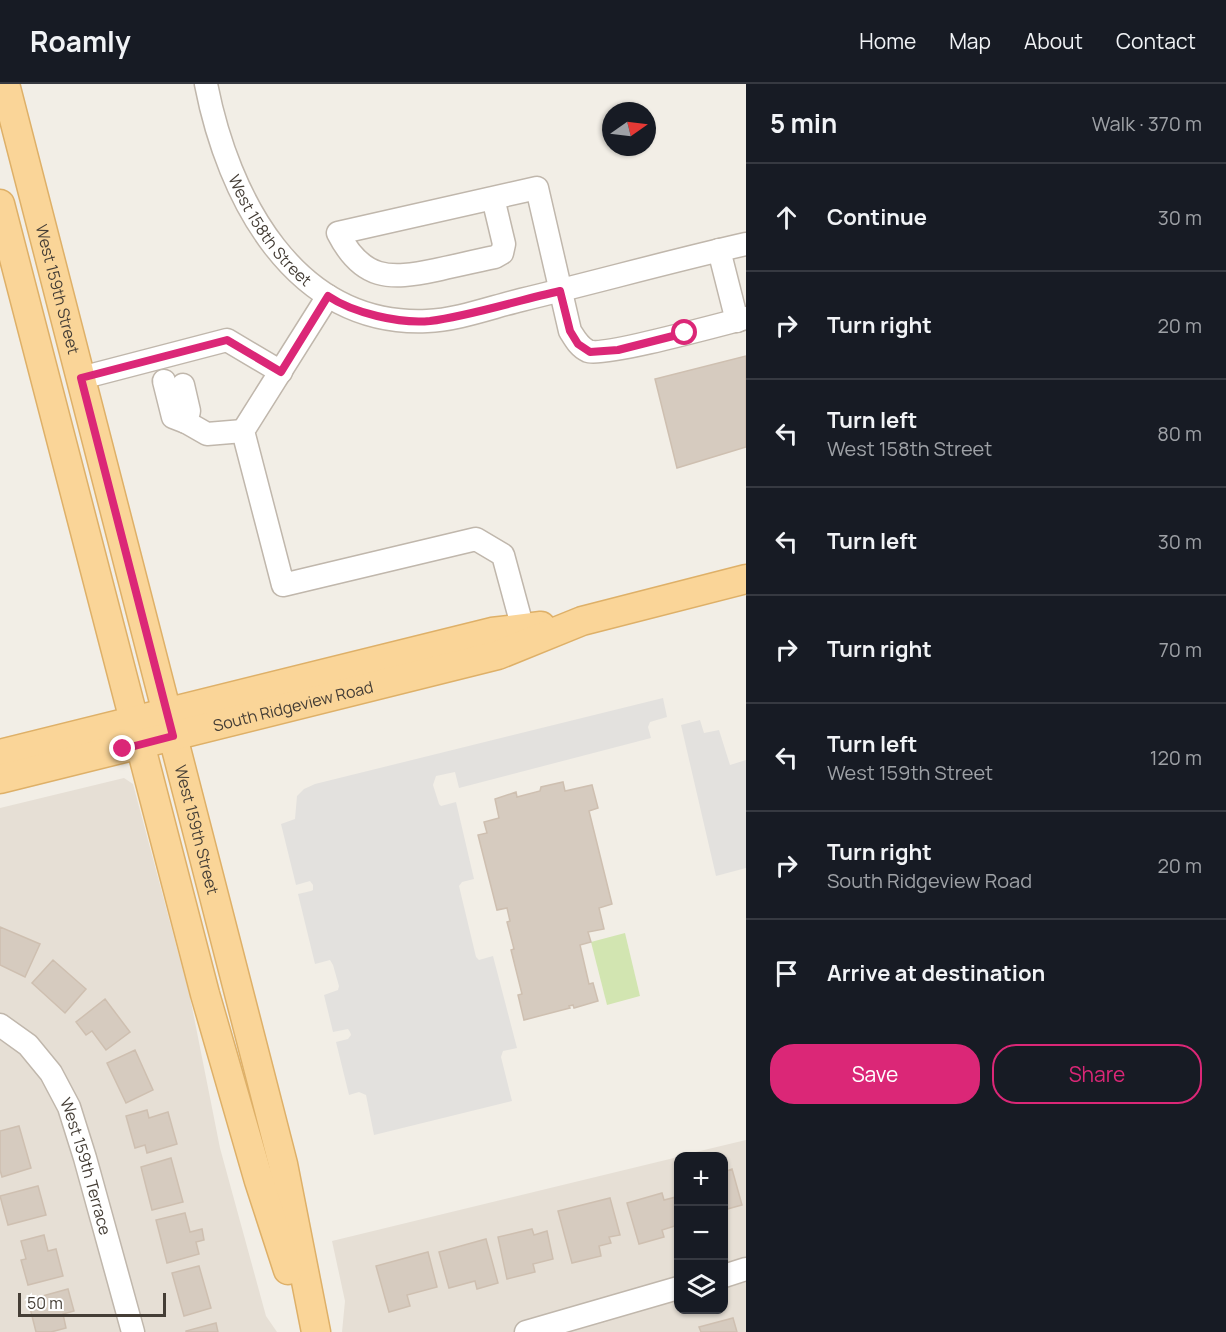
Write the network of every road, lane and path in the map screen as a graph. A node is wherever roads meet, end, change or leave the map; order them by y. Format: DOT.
graph roads {
  1 [pos="5,84"];
  2 [pos="206,84"];
  3 [pos="493,198"];
  4 [pos="0,204"];
  5 [pos="746,244"];
  6 [pos="719,250"];
  7 [pos="560,291"];
  8 [pos="328,296"];
  9 [pos="741,319"];
  10 [pos="170,372"];
  11 [pos="281,372"];
  12 [pos="81,378"];
  13 [pos="243,431"];
  14 [pos="746,579"];
  15 [pos="582,621"];
  16 [pos="523,629"];
  17 [pos="170,724"];
  18 [pos="137,733"];
  19 [pos="0,754"];
  20 [pos="0,779"];
  21 [pos="0,1025"];
  22 [pos="746,1269"];
  23 [pos="728,1274"];
  24 [pos="674,1289"];
  25 [pos="133,1332"];
  26 [pos="309,1332"];
  27 [pos="316,1332"];
  28 [pos="526,1332"];
  1 -- 12 [label="main road, West 159th Street"];
  2 -- 8 [label="street, West 158th Street"];
  3 -- 3 [label="street"];
  3 -- 7 [label="street"];
  4 -- 18 [label="main road, West 159th Street"];
  5 -- 6 [label="street, West 158th Street"];
  6 -- 7 [label="street, West 158th Street"];
  6 -- 9 [label="street"];
  7 -- 8 [label="street, West 158th Street"];
  7 -- 9 [label="street"];
  8 -- 11 [label="street"];
  10 -- 11 [label="street"];
  10 -- 12 [label="street"];
  10 -- 13 [label="street"];
  11 -- 13 [label="street"];
  12 -- 17 [label="main road, West 159th Street"];
  13 -- 16 [label="street"];
  14 -- 15 [label="main road, South Ridgeview Road"];
  15 -- 16 [label="main road, South Ridgeview Road"];
  15 -- 17 [label="main road, South Ridgeview Road"];
  16 -- 17 [label="main road, South Ridgeview Road"];
  17 -- 18 [label="main road, South Ridgeview Road"];
  17 -- 27 [label="main road, West 159th Street"];
  18 -- 19 [label="main road, South Ridgeview Road"];
  18 -- 20 [label="main road, South Ridgeview Road"];
  18 -- 26 [label="main road, West 159th Street"];
  21 -- 25 [label="street, West 159th Terrace"];
  22 -- 23 [label="street"];
  24 -- 28 [label="street"];
}
